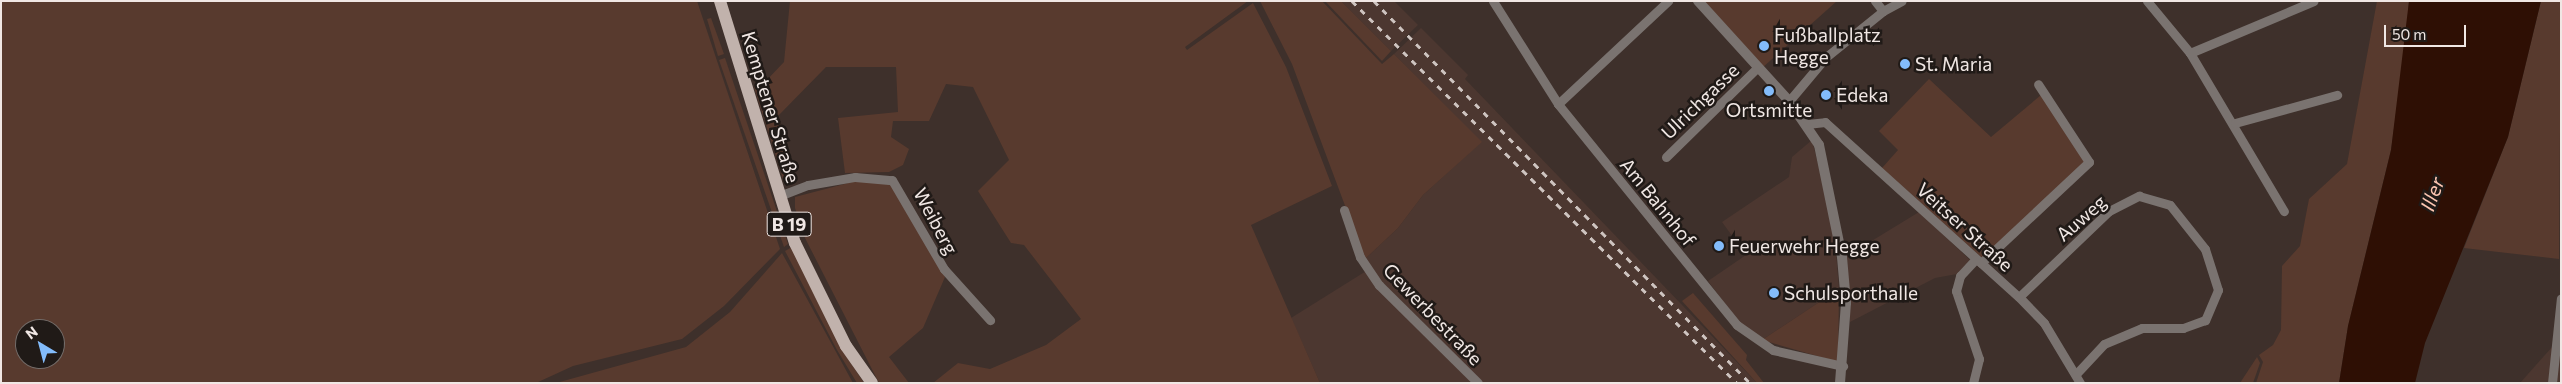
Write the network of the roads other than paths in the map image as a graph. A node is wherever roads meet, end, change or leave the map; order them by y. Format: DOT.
graph roads {
  1 [pos="720,1"];
  2 [pos="1493,1"];
  3 [pos="1668,1"];
  4 [pos="1698,1"];
  5 [pos="1875,1"];
  6 [pos="1902,1"];
  7 [pos="2147,1"];
  8 [pos="2314,1"];
  9 [pos="1883,11"];
  10 [pos="2190,52"];
  11 [pos="1757,68"];
  12 [pos="2038,84"];
  13 [pos="2337,95"];
  14 [pos="1789,101"];
  15 [pos="1558,104"];
  16 [pos="2235,123"];
  17 [pos="1807,124"];
  18 [pos="1666,157"];
  19 [pos="779,196"];
  20 [pos="1344,210"];
  21 [pos="2284,211"];
  22 [pos="1979,261"];
  23 [pos="2019,297"];
  24 [pos="2561,298"];
  25 [pos="990,320"];
  26 [pos="1843,366"];
  27 [pos="2076,374"];
  28 [pos="872,383"];
  29 [pos="1478,383"];
  30 [pos="1840,383"];
  31 [pos="1973,383"];
  32 [pos="2080,383"];
  33 [pos="2552,383"];
  1 -- 19 [label="main road, Kemptener Straße / B 19"];
  2 -- 15 [label="street, Am Bahnhof"];
  3 -- 15 [label="street"];
  4 -- 11 [label="street"];
  5 -- 9 [label="street"];
  6 -- 9 [label="street"];
  7 -- 10 [label="street"];
  8 -- 10 [label="street"];
  9 -- 14 [label="street"];
  10 -- 16 [label="street"];
  11 -- 14 [label="street"];
  11 -- 18 [label="street, Ulrichgasse"];
  12 -- 22 [label="street"];
  13 -- 16 [label="street"];
  14 -- 17 [label="street"];
  15 -- 26 [label="street, Am Bahnhof"];
  16 -- 21 [label="street"];
  17 -- 22 [label="street, Veitser Straße"];
  17 -- 26 [label="street"];
  19 -- 25 [label="street, Weiberg"];
  19 -- 28 [label="main road, Kemptener Straße / B 19"];
  20 -- 29 [label="street, Gewerbestraße"];
  22 -- 23 [label="street, Veitser Straße"];
  22 -- 31 [label="street"];
  23 -- 27 [label="street, Veitser Straße"];
  23 -- 27 [label="street, Auweg"];
  24 -- 33 [label="street"];
  26 -- 30 [label="street"];
  27 -- 32 [label="street, Veitser Straße"];
}
